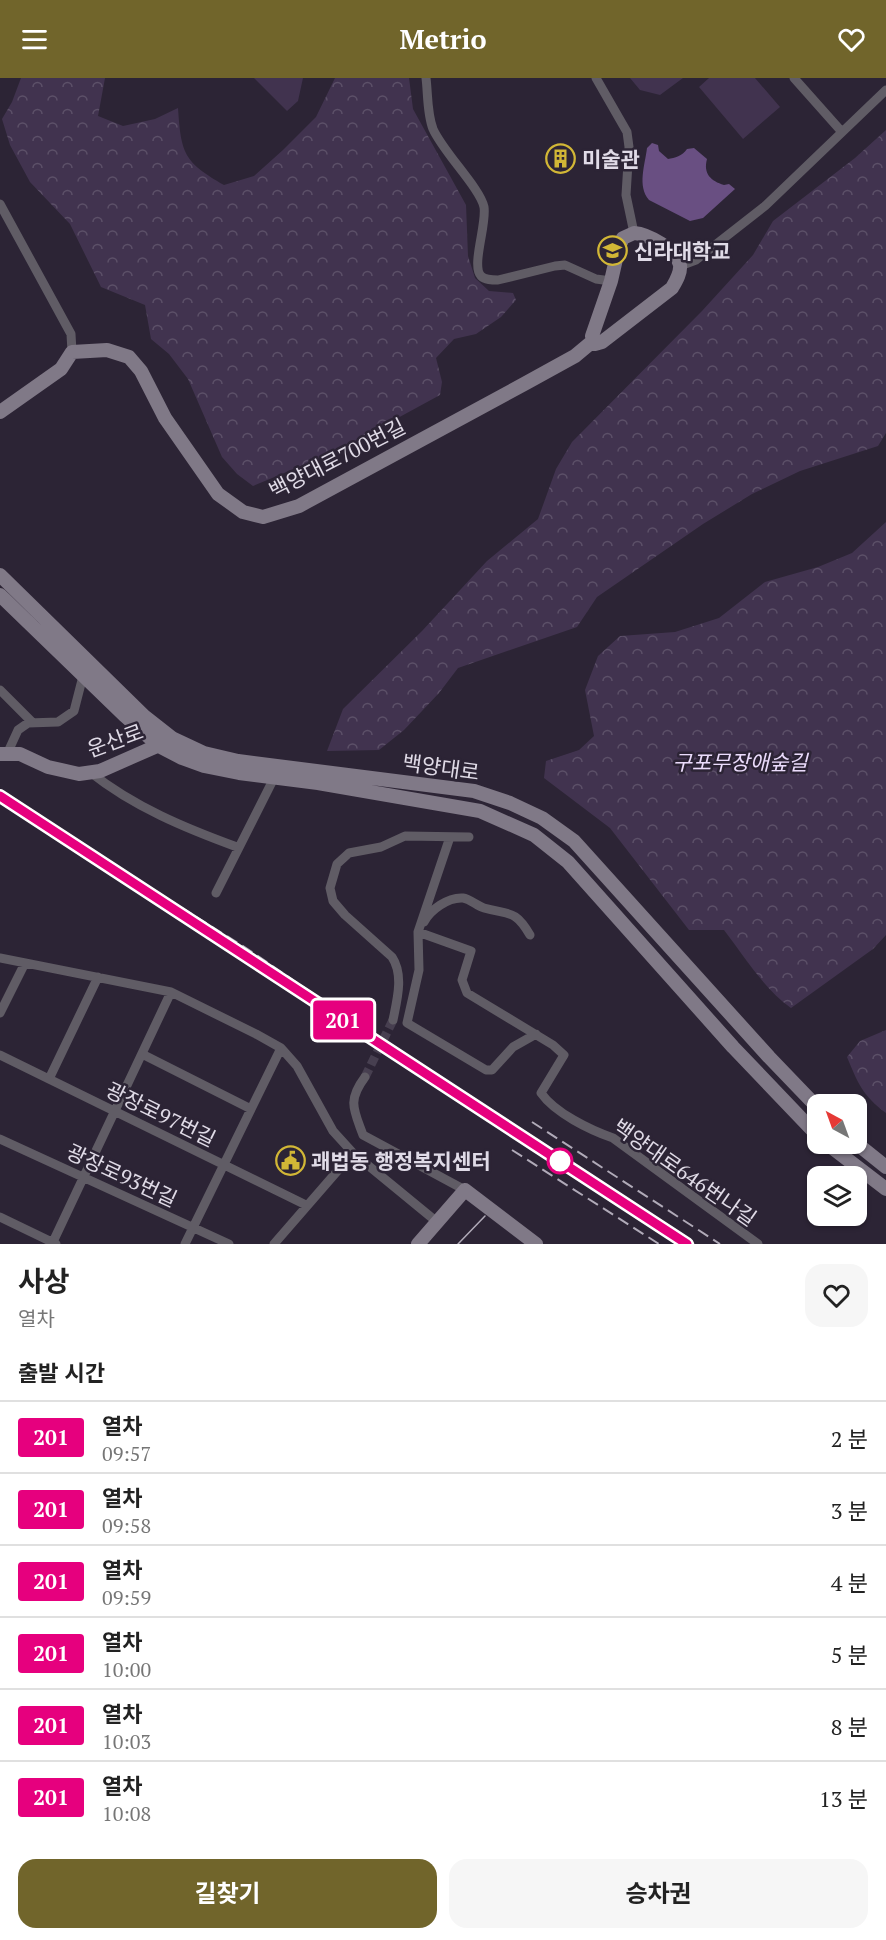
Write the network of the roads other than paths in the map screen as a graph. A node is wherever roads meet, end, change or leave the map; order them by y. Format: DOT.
graph roads {
  1 [pos="426,78"];
  2 [pos="596,78"];
  3 [pos="794,78"];
  4 [pos="886,90"];
  5 [pos="842,132"];
  6 [pos="0,204"];
  7 [pos="634,233"];
  8 [pos="680,266"];
  9 [pos="611,280"];
  10 [pos="593,341"];
  11 [pos="72,352"];
  12 [pos="0,412"];
  13 [pos="0,575"];
  14 [pos="1,599"];
  15 [pos="83,676"];
  16 [pos="0,690"];
  17 [pos="33,723"];
  18 [pos="172,738"];
  19 [pos="159,746"];
  20 [pos="3,754"];
  21 [pos="90,772"];
  22 [pos="274,778"];
  23 [pos="450,837"];
  24 [pos="469,837"];
  25 [pos="237,847"];
  26 [pos="216,893"];
  27 [pos="418,932"];
  28 [pos="530,935"];
  29 [pos="0,958"];
  30 [pos="25,963"];
  31 [pos="98,977"];
  32 [pos="171,992"];
  33 [pos="0,1013"];
  34 [pos="393,1020"];
  35 [pos="536,1034"];
  36 [pos="281,1048"];
  37 [pos="142,1054"];
  38 [pos="0,1055"];
  39 [pos="365,1077"];
  40 [pos="49,1079"];
  41 [pos="807,1096"];
  42 [pos="251,1109"];
  43 [pos="115,1111"];
  44 [pos="807,1124"];
  45 [pos="0,1139"];
  46 [pos="353,1152"];
  47 [pos="867,1152"];
  48 [pos="840,1154"];
  49 [pos="224,1165"];
  50 [pos="886,1167"];
  51 [pos="84,1177"];
  52 [pos="886,1189"];
  53 [pos="465,1190"];
  54 [pos="306,1205"];
  55 [pos="0,1217"];
  56 [pos="437,1222"];
  57 [pos="193,1227"];
  58 [pos="54,1243"];
  59 [pos="184,1244"];
  60 [pos="229,1244"];
  61 [pos="274,1244"];
  62 [pos="418,1244"];
  63 [pos="536,1244"];
  64 [pos="758,1244"];
  1 -- 9 [label="street"];
  2 -- 7 [label="street"];
  3 -- 5 [label="street"];
  4 -- 5 [label="street"];
  5 -- 8 [label="street"];
  6 -- 11 [label="street"];
  7 -- 8 [label="main road"];
  7 -- 9 [label="main road"];
  8 -- 10 [label="main road, 백양대로700번길"];
  9 -- 10 [label="main road"];
  10 -- 11 [label="main road, 백양대로700번길"];
  11 -- 12 [label="main road"];
  13 -- 18 [label="main road, 백양대로"];
  14 -- 15 [label="main road, 백양대로"];
  15 -- 17 [label="street"];
  15 -- 19 [label="main road, 백양대로"];
  16 -- 17 [label="street"];
  17 -- 20 [label="street"];
  18 -- 19 [label="main road, 운산로"];
  18 -- 41 [label="main road, 백양대로"];
  19 -- 21 [label="main road, 운산로"];
  19 -- 22 [label="main road, 백양대로"];
  20 -- 21 [label="main road, 운산로"];
  21 -- 25 [label="street"];
  22 -- 25 [label="street"];
  22 -- 44 [label="main road, 백양대로"];
  23 -- 24 [label="street"];
  23 -- 27 [label="street"];
  23 -- 34 [label="street"];
  25 -- 26 [label="street"];
  27 -- 28 [label="street"];
  27 -- 35 [label="street, 백양대로646번나길"];
  27 -- 35 [label="street"];
  29 -- 30 [label="street"];
  30 -- 31 [label="street"];
  30 -- 33 [label="street"];
  31 -- 32 [label="street"];
  31 -- 40 [label="street"];
  32 -- 36 [label="street"];
  32 -- 37 [label="street"];
  35 -- 64 [label="street, 백양대로646번나길"];
  36 -- 42 [label="street"];
  36 -- 46 [label="street"];
  37 -- 42 [label="street"];
  37 -- 43 [label="street"];
  38 -- 40 [label="street, 광장로97번길"];
  39 -- 53 [label="street"];
  40 -- 43 [label="street, 광장로97번길"];
  42 -- 49 [label="street"];
  43 -- 49 [label="street, 광장로97번길"];
  43 -- 51 [label="street"];
  45 -- 51 [label="street, 광장로93번길"];
  46 -- 54 [label="street"];
  46 -- 56 [label="street"];
  47 -- 50 [label="main road"];
  48 -- 52 [label="main road"];
  49 -- 54 [label="street, 광장로97번길"];
  49 -- 57 [label="street"];
  51 -- 57 [label="street, 광장로93번길"];
  51 -- 58 [label="street"];
  53 -- 56 [label="main road"];
  53 -- 63 [label="main road"];
  54 -- 61 [label="street"];
  55 -- 58 [label="street"];
  56 -- 62 [label="main road"];
  57 -- 59 [label="street"];
  57 -- 60 [label="street, 광장로93번길"];
}
